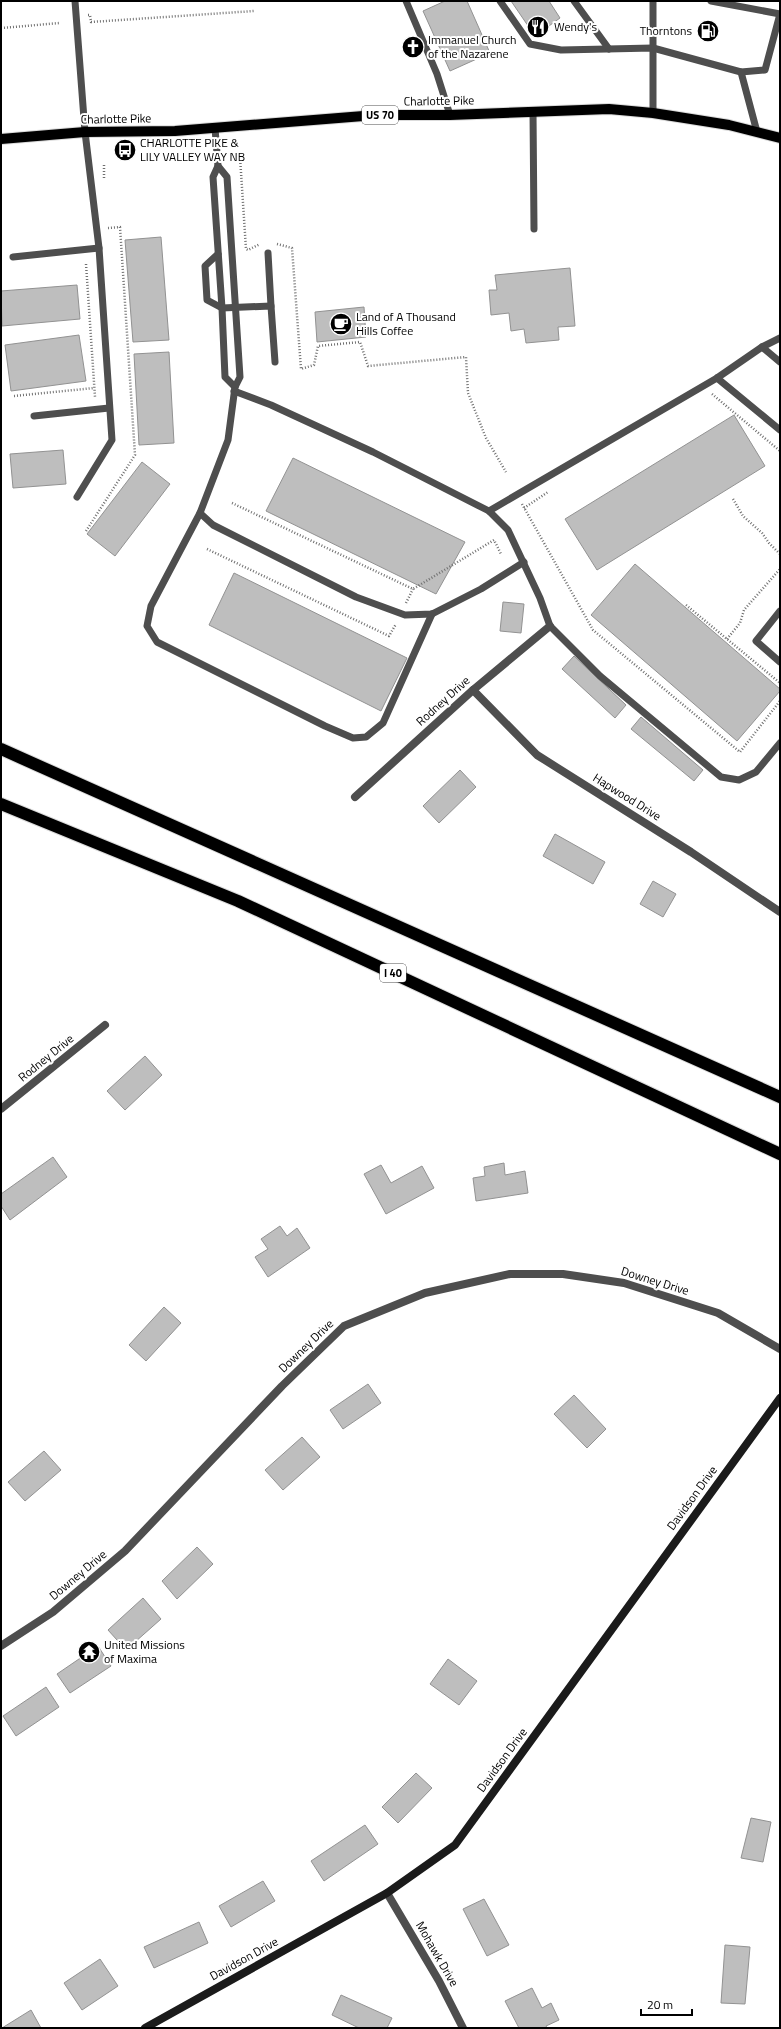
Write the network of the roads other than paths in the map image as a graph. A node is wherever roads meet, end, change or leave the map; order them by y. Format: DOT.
graph roads {
  1 [pos="75,1"];
  2 [pos="406,1"];
  3 [pos="500,1"];
  4 [pos="574,1"];
  5 [pos="653,1"];
  6 [pos="712,1"];
  7 [pos="780,14"];
  8 [pos="653,48"];
  9 [pos="610,49"];
  10 [pos="741,72"];
  11 [pos="533,111"];
  12 [pos="653,113"];
  13 [pos="450,115"];
  14 [pos="215,128"];
  15 [pos="85,132"];
  16 [pos="757,132"];
  17 [pos="780,138"];
  18 [pos="1,139"];
  19 [pos="218,166"];
  20 [pos="534,229"];
  21 [pos="100,248"];
  22 [pos="268,253"];
  23 [pos="218,254"];
  24 [pos="14,257"];
  25 [pos="270,306"];
  26 [pos="236,307"];
  27 [pos="222,308"];
  28 [pos="780,338"];
  29 [pos="762,347"];
  30 [pos="275,362"];
  31 [pos="780,362"];
  32 [pos="717,378"];
  33 [pos="234,389"];
  34 [pos="109,408"];
  35 [pos="34,416"];
  36 [pos="780,430"];
  37 [pos="77,497"];
  38 [pos="490,511"];
  39 [pos="200,514"];
  40 [pos="524,562"];
  41 [pos="780,611"];
  42 [pos="432,614"];
  43 [pos="550,626"];
  44 [pos="780,662"];
  45 [pos="473,690"];
  46 [pos="780,743"];
  47 [pos="1,749"];
  48 [pos="356,797"];
  49 [pos="1,804"];
  50 [pos="780,912"];
  51 [pos="105,1025"];
  52 [pos="780,1097"];
  53 [pos="1,1109"];
  54 [pos="780,1154"];
  55 [pos="780,1349"];
  56 [pos="780,1398"];
  57 [pos="1,1646"];
  58 [pos="387,1893"];
  59 [pos="145,2028"];
  60 [pos="463,2028"];
  1 -- 15 [label="lane"];
  2 -- 13 [label="lane"];
  3 -- 9 [label="lane"];
  4 -- 9 [label="lane"];
  5 -- 8 [label="lane"];
  6 -- 7 [label="lane"];
  7 -- 10 [label="lane"];
  8 -- 9 [label="lane"];
  8 -- 10 [label="lane"];
  8 -- 12 [label="lane"];
  10 -- 16 [label="lane"];
  11 -- 12 [label="main road, Charlotte Pike / US 70"];
  11 -- 13 [label="main road, Charlotte Pike / US 70"];
  11 -- 20 [label="lane"];
  12 -- 16 [label="main road, Charlotte Pike / US 70"];
  13 -- 14 [label="main road, Charlotte Pike / US 70"];
  14 -- 15 [label="main road, Charlotte Pike / US 70"];
  14 -- 19 [label="lane"];
  15 -- 18 [label="main road, Charlotte Pike / US 70"];
  15 -- 21 [label="lane"];
  16 -- 17 [label="main road, Charlotte Pike / US 70"];
  19 -- 23 [label="lane"];
  19 -- 26 [label="lane"];
  21 -- 24 [label="lane"];
  21 -- 34 [label="lane"];
  22 -- 25 [label="lane"];
  23 -- 27 [label="lane"];
  23 -- 27 [label="lane"];
  25 -- 26 [label="lane"];
  25 -- 30 [label="lane"];
  26 -- 27 [label="lane"];
  26 -- 33 [label="lane"];
  27 -- 33 [label="lane"];
  28 -- 29 [label="lane"];
  29 -- 31 [label="lane"];
  29 -- 32 [label="lane"];
  32 -- 36 [label="lane"];
  32 -- 38 [label="lane"];
  33 -- 38 [label="lane"];
  33 -- 39 [label="lane"];
  34 -- 35 [label="lane"];
  34 -- 37 [label="lane"];
  38 -- 40 [label="lane"];
  39 -- 42 [label="lane"];
  39 -- 42 [label="lane"];
  40 -- 42 [label="lane"];
  40 -- 43 [label="lane"];
  41 -- 44 [label="lane"];
  43 -- 45 [label="street, Rodney Drive"];
  43 -- 46 [label="lane"];
  45 -- 48 [label="street, Rodney Drive"];
  45 -- 50 [label="street, Hapwood Drive"];
  47 -- 52 [label="highway"];
  49 -- 54 [label="highway, I 40"];
  51 -- 53 [label="street, Rodney Drive"];
  55 -- 57 [label="street, Downey Drive"];
  56 -- 58 [label="street, Davidson Drive"];
  58 -- 59 [label="street, Davidson Drive"];
  58 -- 60 [label="street, Mohawk Drive"];
}
